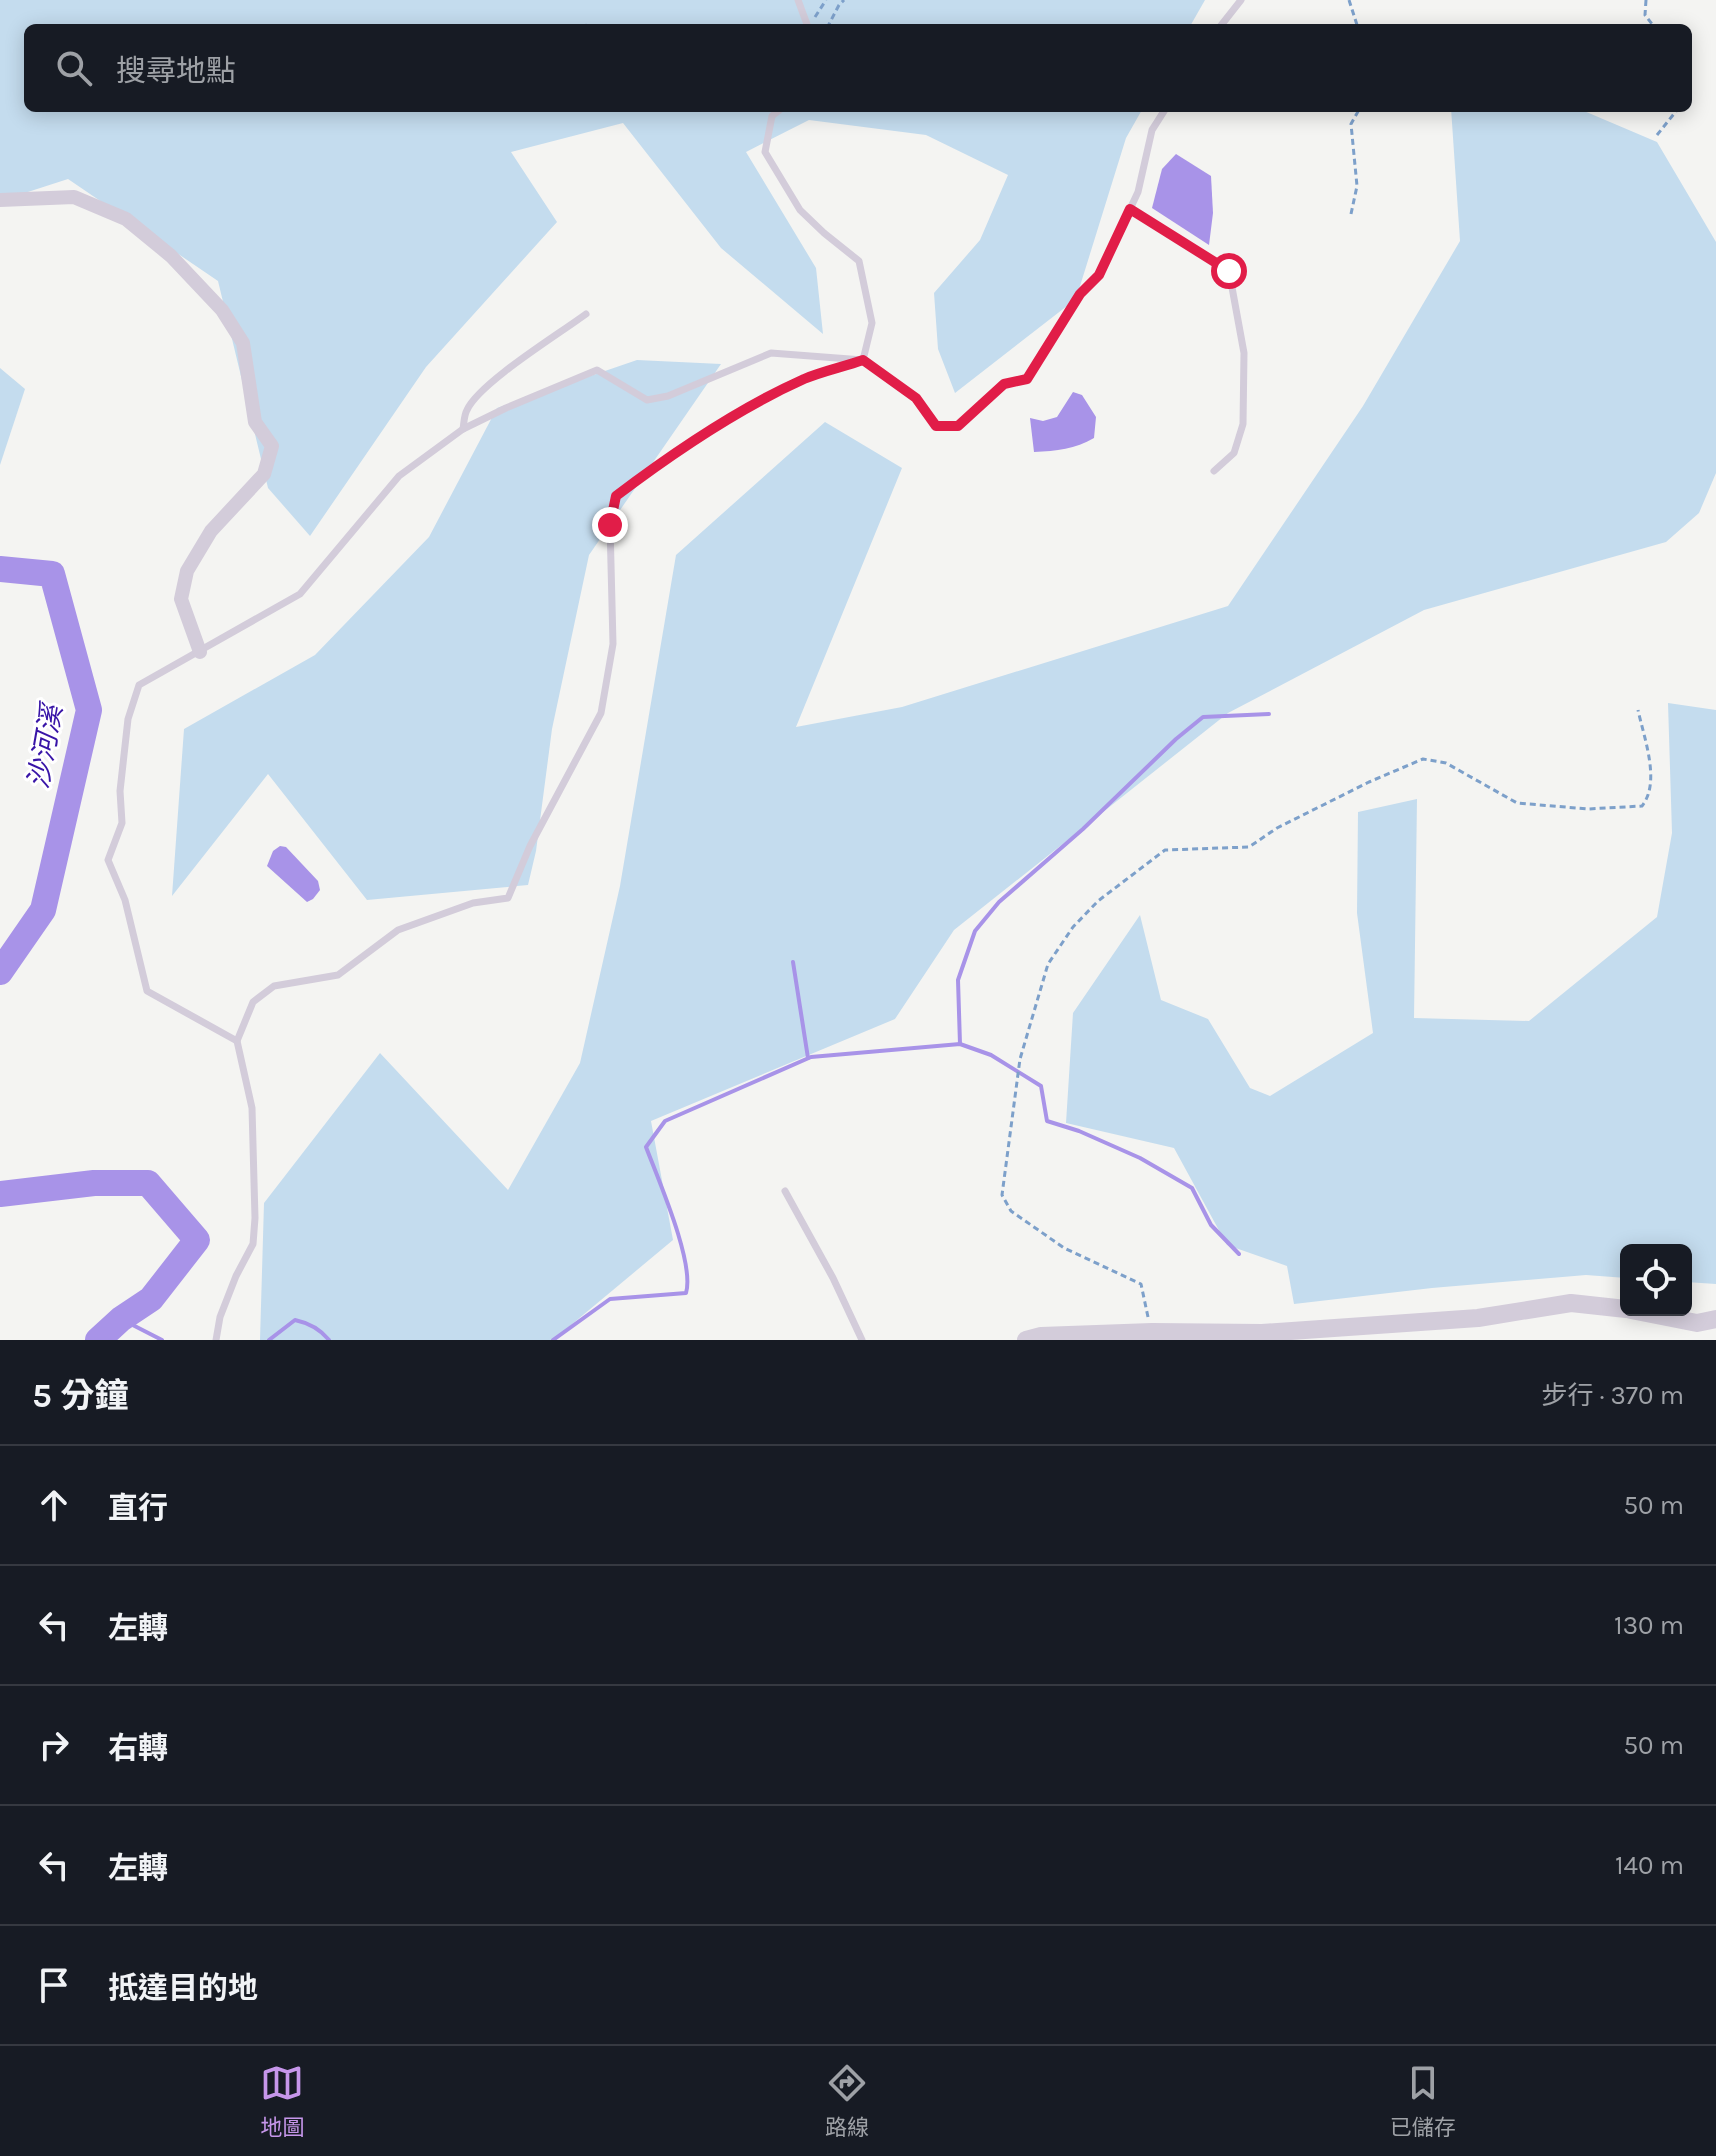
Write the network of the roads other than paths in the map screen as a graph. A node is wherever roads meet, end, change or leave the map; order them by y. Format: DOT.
graph roads {
  1 [pos="798,0"];
  2 [pos="1241,0"];
  3 [pos="808,24"];
  4 [pos="1222,24"];
  5 [pos="777,112"];
  6 [pos="1163,112"];
  7 [pos="0,200"];
  8 [pos="1130,209"];
  9 [pos="586,314"];
  10 [pos="863,360"];
  11 [pos="463,429"];
  12 [pos="1214,471"];
  13 [pos="200,652"];
  14 [pos="237,1041"];
  15 [pos="785,1191"];
  16 [pos="1620,1309"];
  17 [pos="1660,1316"];
  18 [pos="1716,1319"];
  19 [pos="216,1340"];
  20 [pos="862,1340"];
  21 [pos="1026,1340"];
  1 -- 3 [label="lane"];
  2 -- 4 [label="lane"];
  5 -- 10 [label="lane"];
  6 -- 8 [label="lane"];
  7 -- 13 [label="street"];
  8 -- 10 [label="lane"];
  8 -- 12 [label="lane"];
  9 -- 11 [label="lane"];
  10 -- 11 [label="lane"];
  10 -- 14 [label="lane"];
  11 -- 13 [label="lane"];
  13 -- 14 [label="lane"];
  14 -- 19 [label="lane"];
  15 -- 20 [label="lane"];
  16 -- 21 [label="street"];
  17 -- 18 [label="street"];
}
